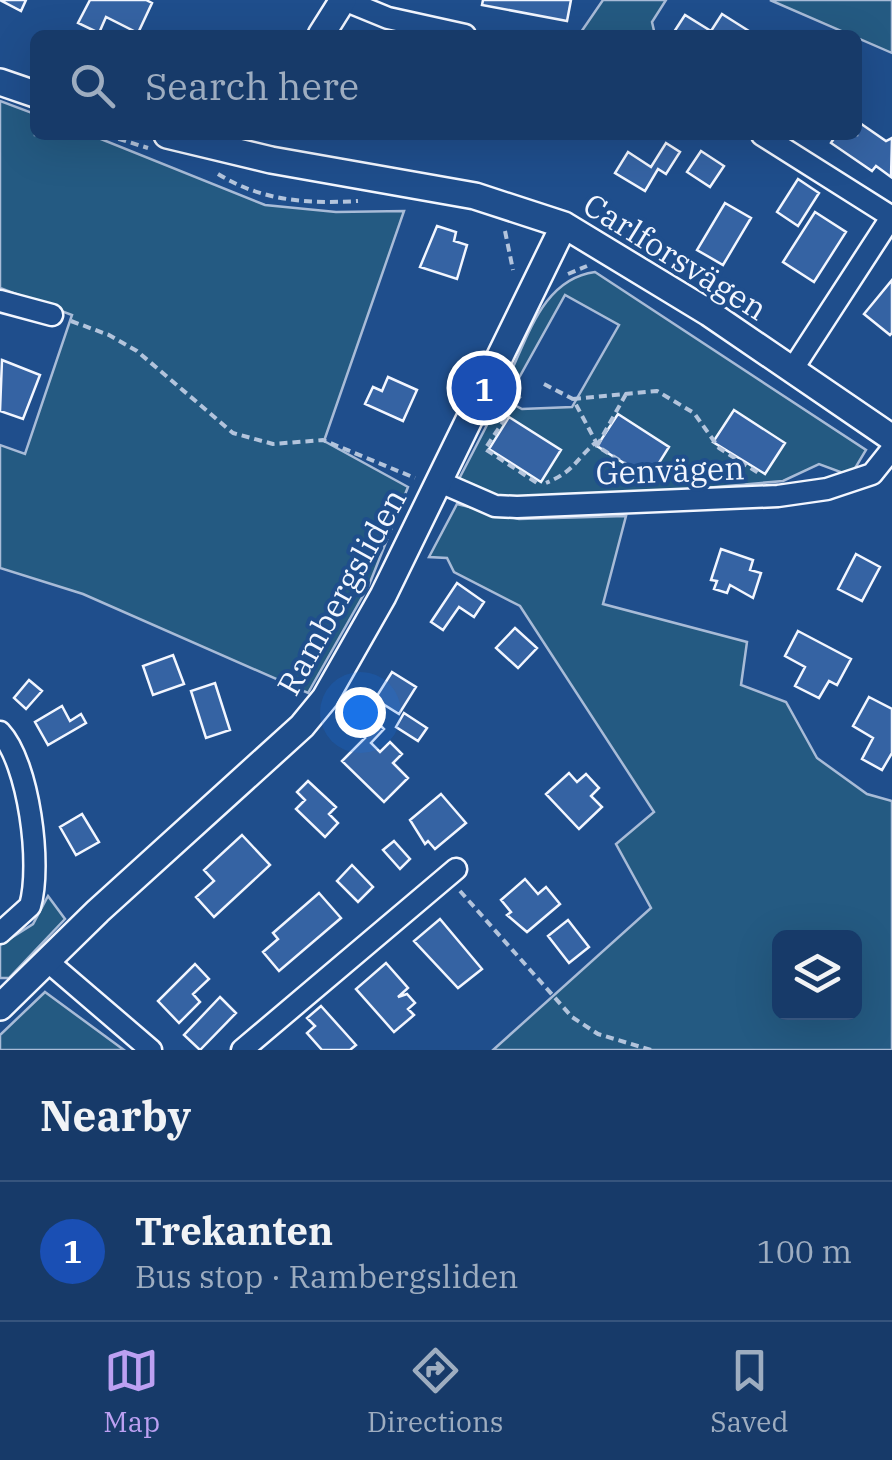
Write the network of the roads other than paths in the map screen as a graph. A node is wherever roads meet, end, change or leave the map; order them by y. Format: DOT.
graph roads {
  1 [pos="343,0"];
  2 [pos="324,30"];
  3 [pos="442,30"];
  4 [pos="0,82"];
  5 [pos="30,92"];
  6 [pos="770,140"];
  7 [pos="160,142"];
  8 [pos="272,148"];
  9 [pos="892,217"];
  10 [pos="564,225"];
  11 [pos="0,300"];
  12 [pos="52,315"];
  13 [pos="792,370"];
  14 [pos="892,438"];
  15 [pos="892,449"];
  16 [pos="440,482"];
  17 [pos="0,732"];
  18 [pos="452,873"];
  19 [pos="0,933"];
  20 [pos="46,960"];
  21 [pos="0,1007"];
  22 [pos="151,1050"];
  23 [pos="242,1050"];
  1 -- 2 [label="street"];
  1 -- 3 [label="street"];
  4 -- 5 [label="street"];
  6 -- 9 [label="street"];
  7 -- 8 [label="street, Carlforsvägen"];
  8 -- 10 [label="street, Carlforsvägen"];
  9 -- 13 [label="street"];
  10 -- 13 [label="street, Carlforsvägen"];
  10 -- 16 [label="street, Rambergsliden"];
  11 -- 12 [label="street"];
  13 -- 14 [label="street, Carlforsvägen"];
  15 -- 16 [label="street, Genvägen"];
  16 -- 20 [label="street, Rambergsliden"];
  17 -- 19 [label="street"];
  18 -- 23 [label="street"];
  20 -- 21 [label="street, Rambergsliden"];
  20 -- 22 [label="street"];
}
